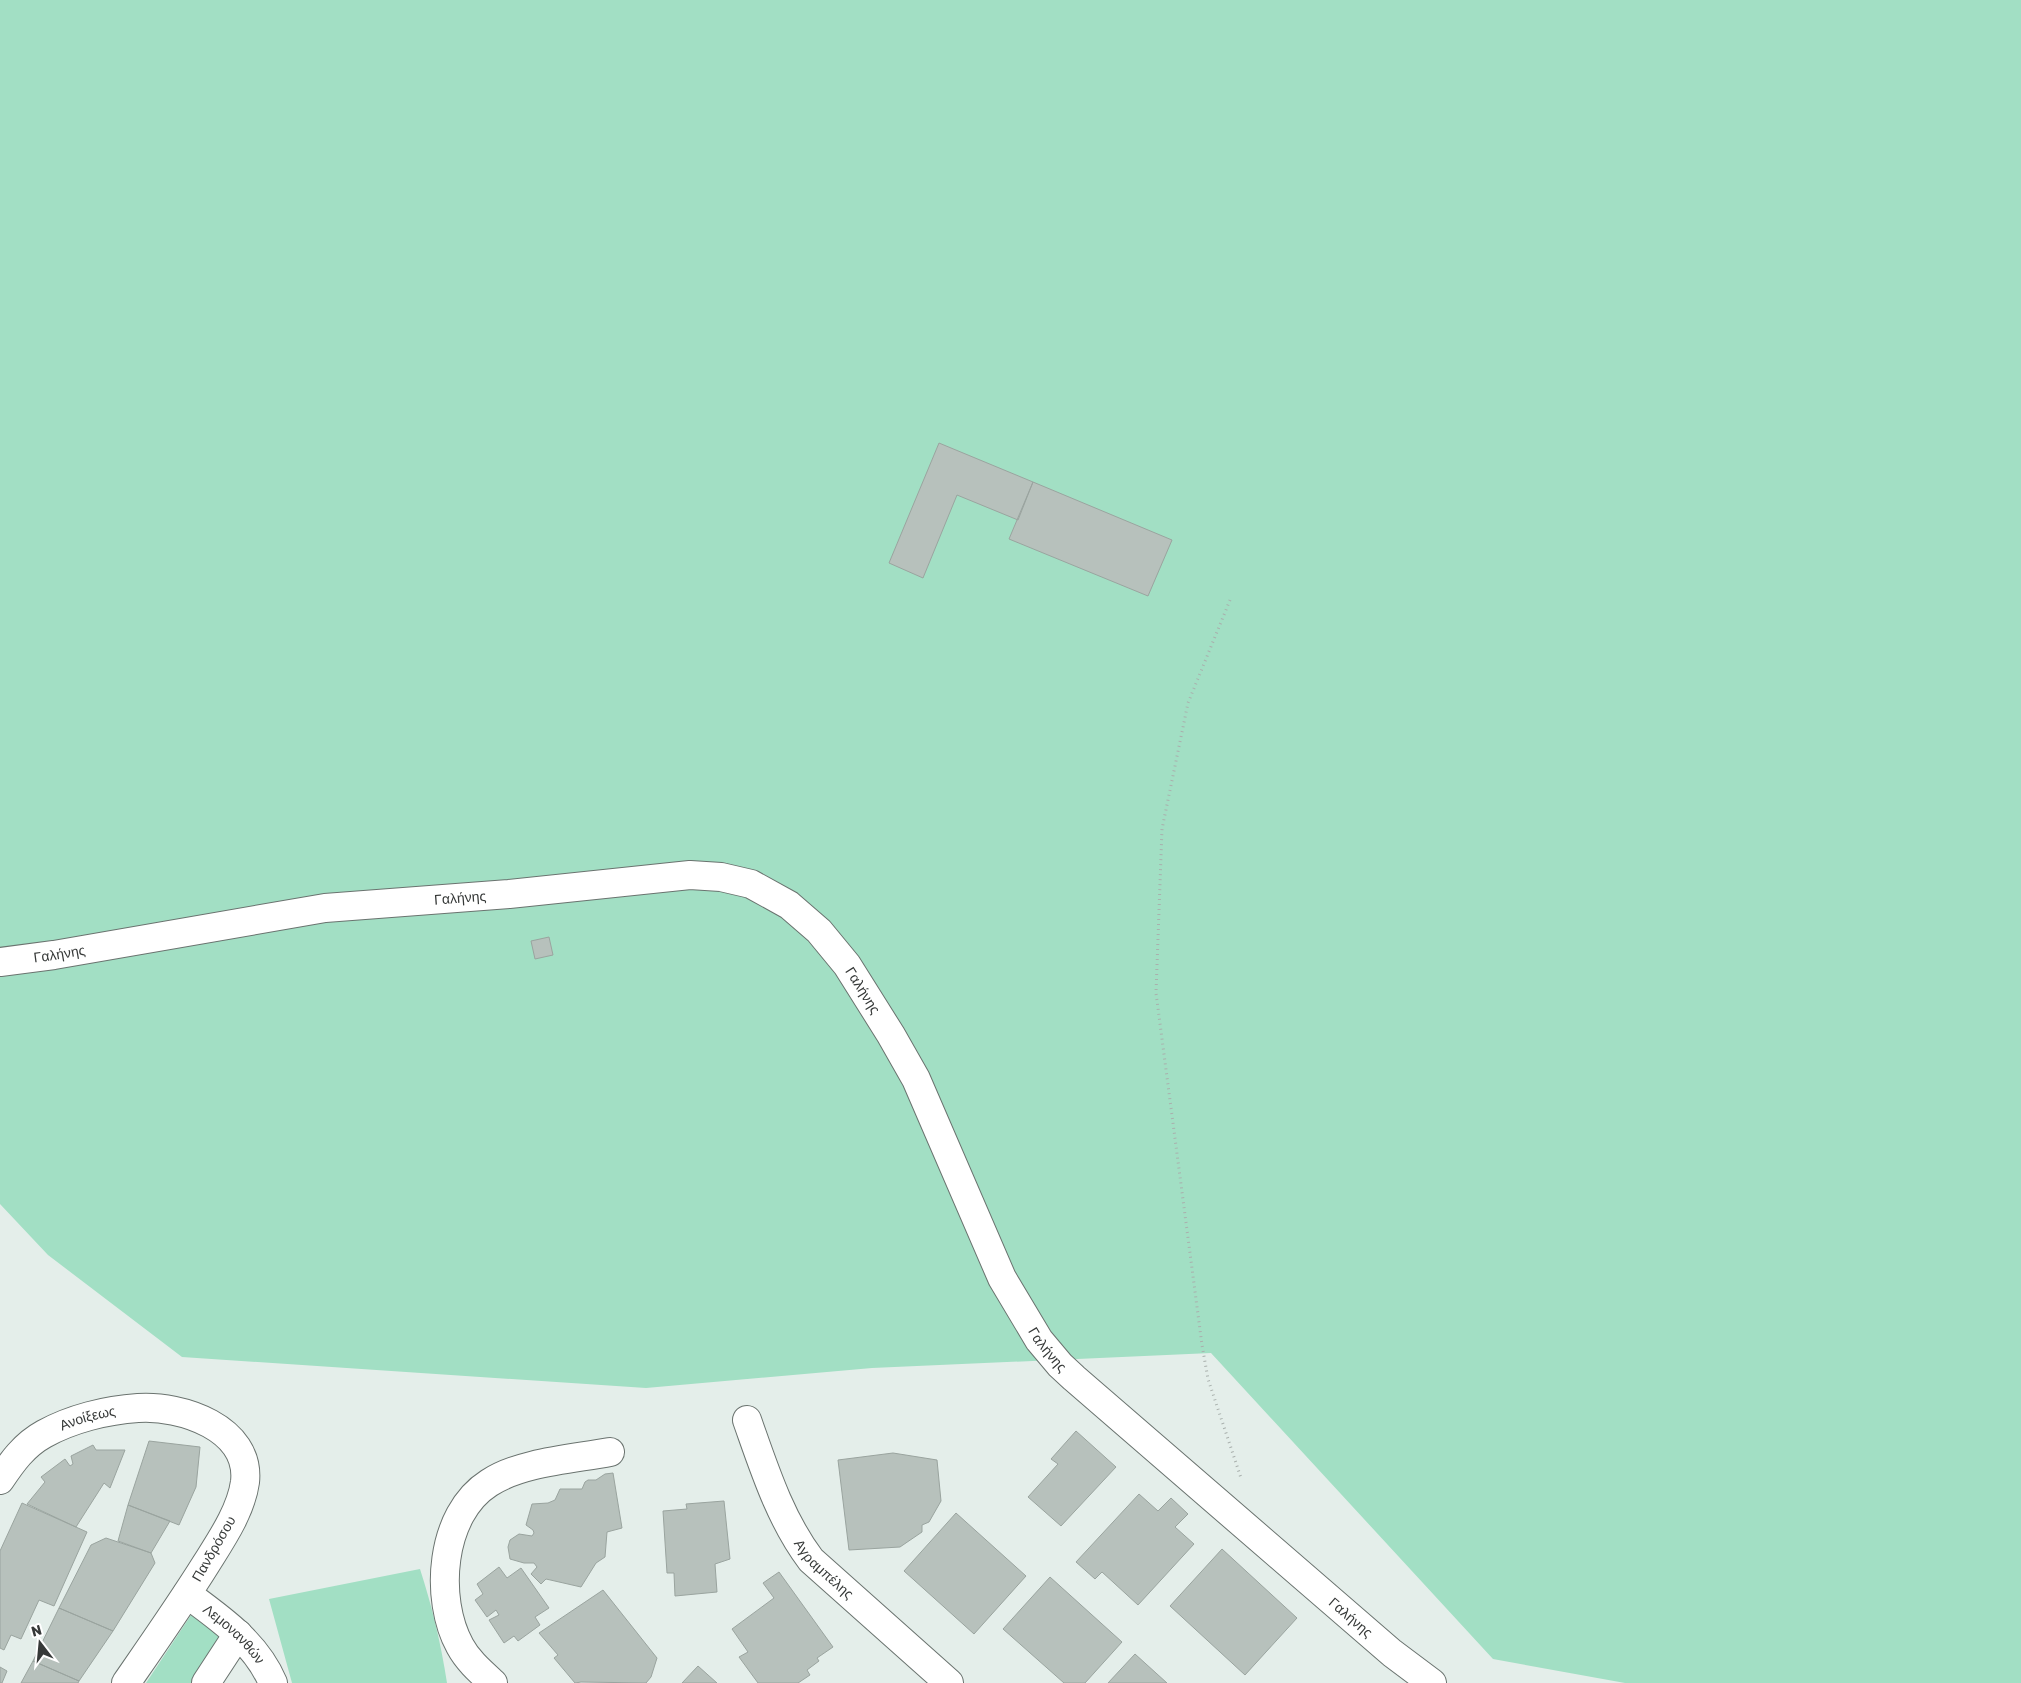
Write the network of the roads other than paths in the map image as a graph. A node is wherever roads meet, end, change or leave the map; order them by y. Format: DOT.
graph roads {
  1 [pos="0,962"];
  2 [pos="196,1418"];
  3 [pos="747,1420"];
  4 [pos="610,1452"];
  5 [pos="0,1480"];
  6 [pos="187,1594"];
  7 [pos="238,1634"];
  8 [pos="126,1683"];
  9 [pos="206,1683"];
  10 [pos="273,1683"];
  11 [pos="493,1683"];
  12 [pos="949,1683"];
  13 [pos="1432,1683"];
  1 -- 13 [label="street, Γαλήνης"];
  2 -- 5 [label="street, Ανοίξεως"];
  2 -- 6 [label="street, Πανδρόσου"];
  3 -- 12 [label="street, Αγραμπέλης"];
  4 -- 11 [label="street"];
  6 -- 7 [label="street, Λεμονανθών"];
  6 -- 8 [label="street, Πανδρόσου"];
  7 -- 9 [label="street"];
  7 -- 10 [label="street, Λεμονανθών"];
}
